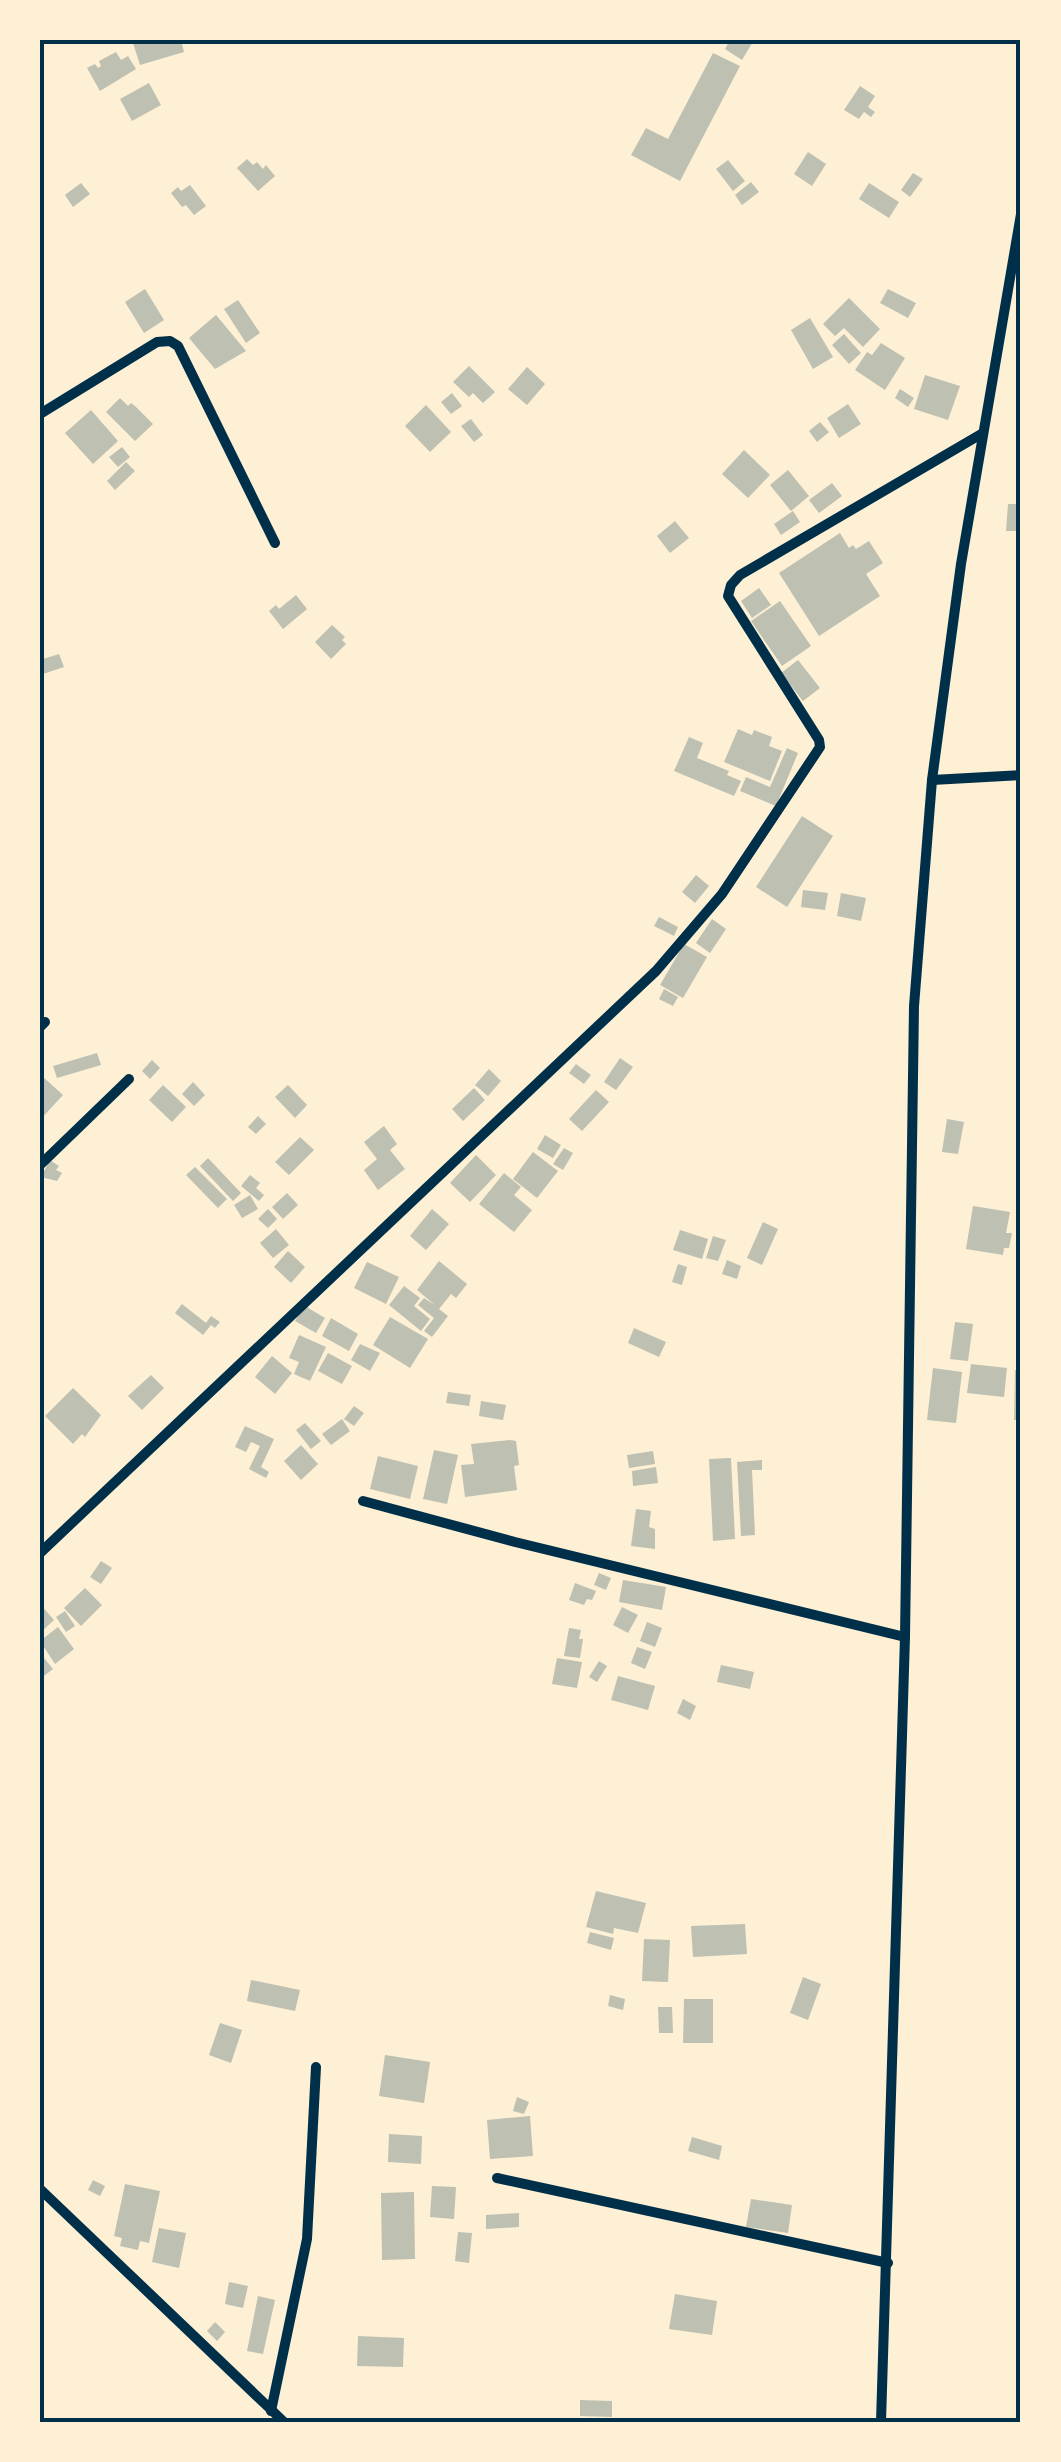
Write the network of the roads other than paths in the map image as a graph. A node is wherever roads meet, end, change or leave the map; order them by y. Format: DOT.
graph roads {
  1 [pos="1021,214"];
  2 [pos="40,414"];
  3 [pos="983,434"];
  4 [pos="275,543"];
  5 [pos="1021,775"];
  6 [pos="932,780"];
  7 [pos="128,1080"];
  8 [pos="40,1165"];
  9 [pos="364,1502"];
  10 [pos="40,1553"];
  11 [pos="906,1637"];
  12 [pos="316,2067"];
  13 [pos="497,2178"];
  14 [pos="40,2189"];
  15 [pos="888,2264"];
  16 [pos="271,2410"];
  17 [pos="284,2422"];
  18 [pos="881,2422"];
  1 -- 3 [label="street"];
  2 -- 4 [label="street"];
  3 -- 6 [label="street"];
  3 -- 10 [label="street"];
  5 -- 6 [label="street"];
  6 -- 11 [label="street"];
  7 -- 8 [label="street"];
  9 -- 11 [label="street"];
  11 -- 15 [label="street"];
  12 -- 16 [label="street"];
  13 -- 15 [label="street"];
  14 -- 16 [label="street"];
  15 -- 18 [label="street"];
  16 -- 17 [label="street"];
}
